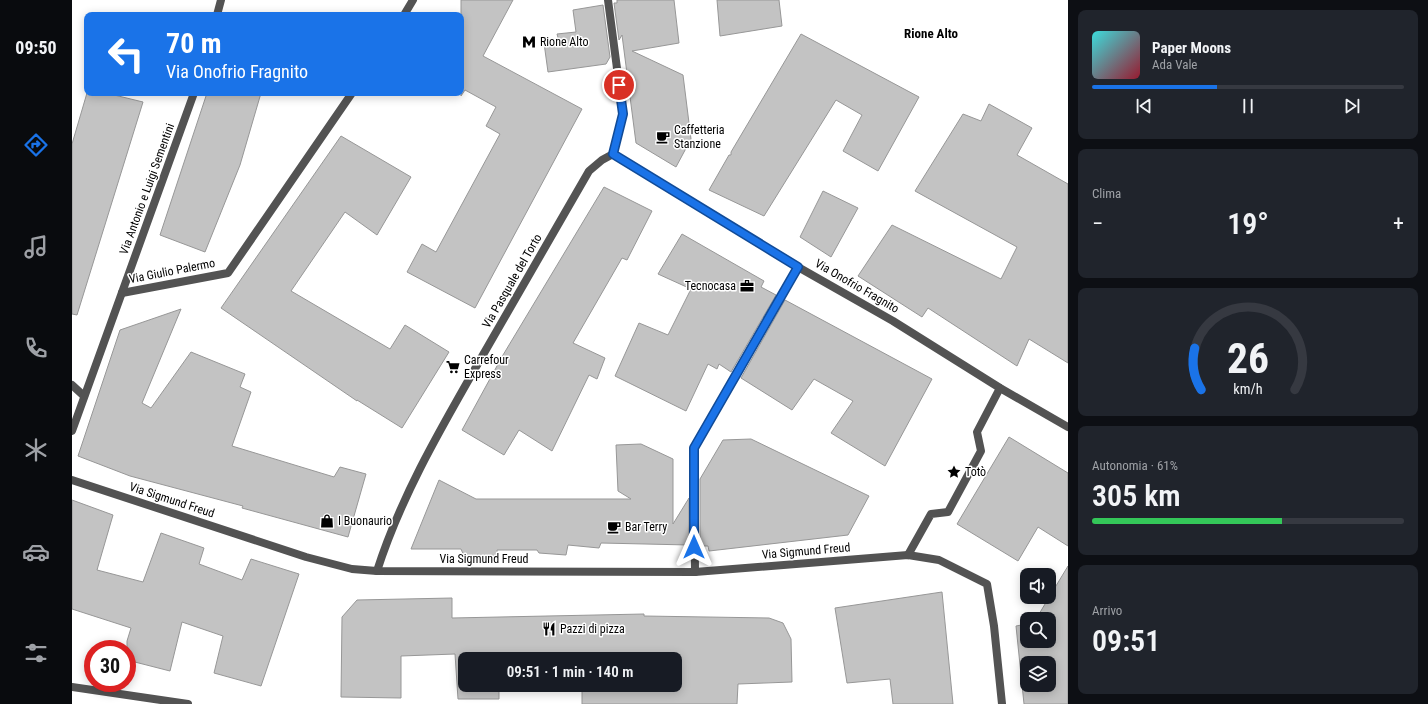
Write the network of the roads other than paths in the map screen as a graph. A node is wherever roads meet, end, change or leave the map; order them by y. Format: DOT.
graph roads {
  1 [pos="221,0"];
  2 [pos="413,0"];
  3 [pos="608,0"];
  4 [pos="218,12"];
  5 [pos="406,12"];
  6 [pos="193,96"];
  7 [pos="350,96"];
  8 [pos="613,154"];
  9 [pos="798,267"];
  10 [pos="122,293"];
  11 [pos="72,385"];
  12 [pos="1000,388"];
  13 [pos="84,396"];
  14 [pos="1068,427"];
  15 [pos="72,431"];
  16 [pos="72,480"];
  17 [pos="908,555"];
  18 [pos="377,571"];
  19 [pos="695,572"];
  20 [pos="72,687"];
  21 [pos="188,704"];
  22 [pos="1002,704"];
  1 -- 4 [label="street"];
  2 -- 5 [label="street"];
  3 -- 8 [label="street"];
  6 -- 10 [label="street, Via Antonio e Luigi Sementini"];
  7 -- 10 [label="street, Via Giulio Palermo"];
  8 -- 9 [label="street, Via Onofrio Fragnito"];
  8 -- 18 [label="street, Via Pasquale del Torto"];
  9 -- 12 [label="street, Via Onofrio Fragnito"];
  9 -- 19 [label="street"];
  10 -- 13 [label="street, Via Giulio Palermo"];
  11 -- 13 [label="street"];
  12 -- 14 [label="street, Via Onofrio Fragnito"];
  12 -- 17 [label="street"];
  13 -- 15 [label="street, Via Giulio Palermo"];
  16 -- 18 [label="street, Via Sigmund Freud"];
  17 -- 19 [label="street, Via Sigmund Freud"];
  17 -- 22 [label="street, Via Sigmund Freud"];
  18 -- 19 [label="street, Via Sigmund Freud"];
  20 -- 21 [label="street"];
}
